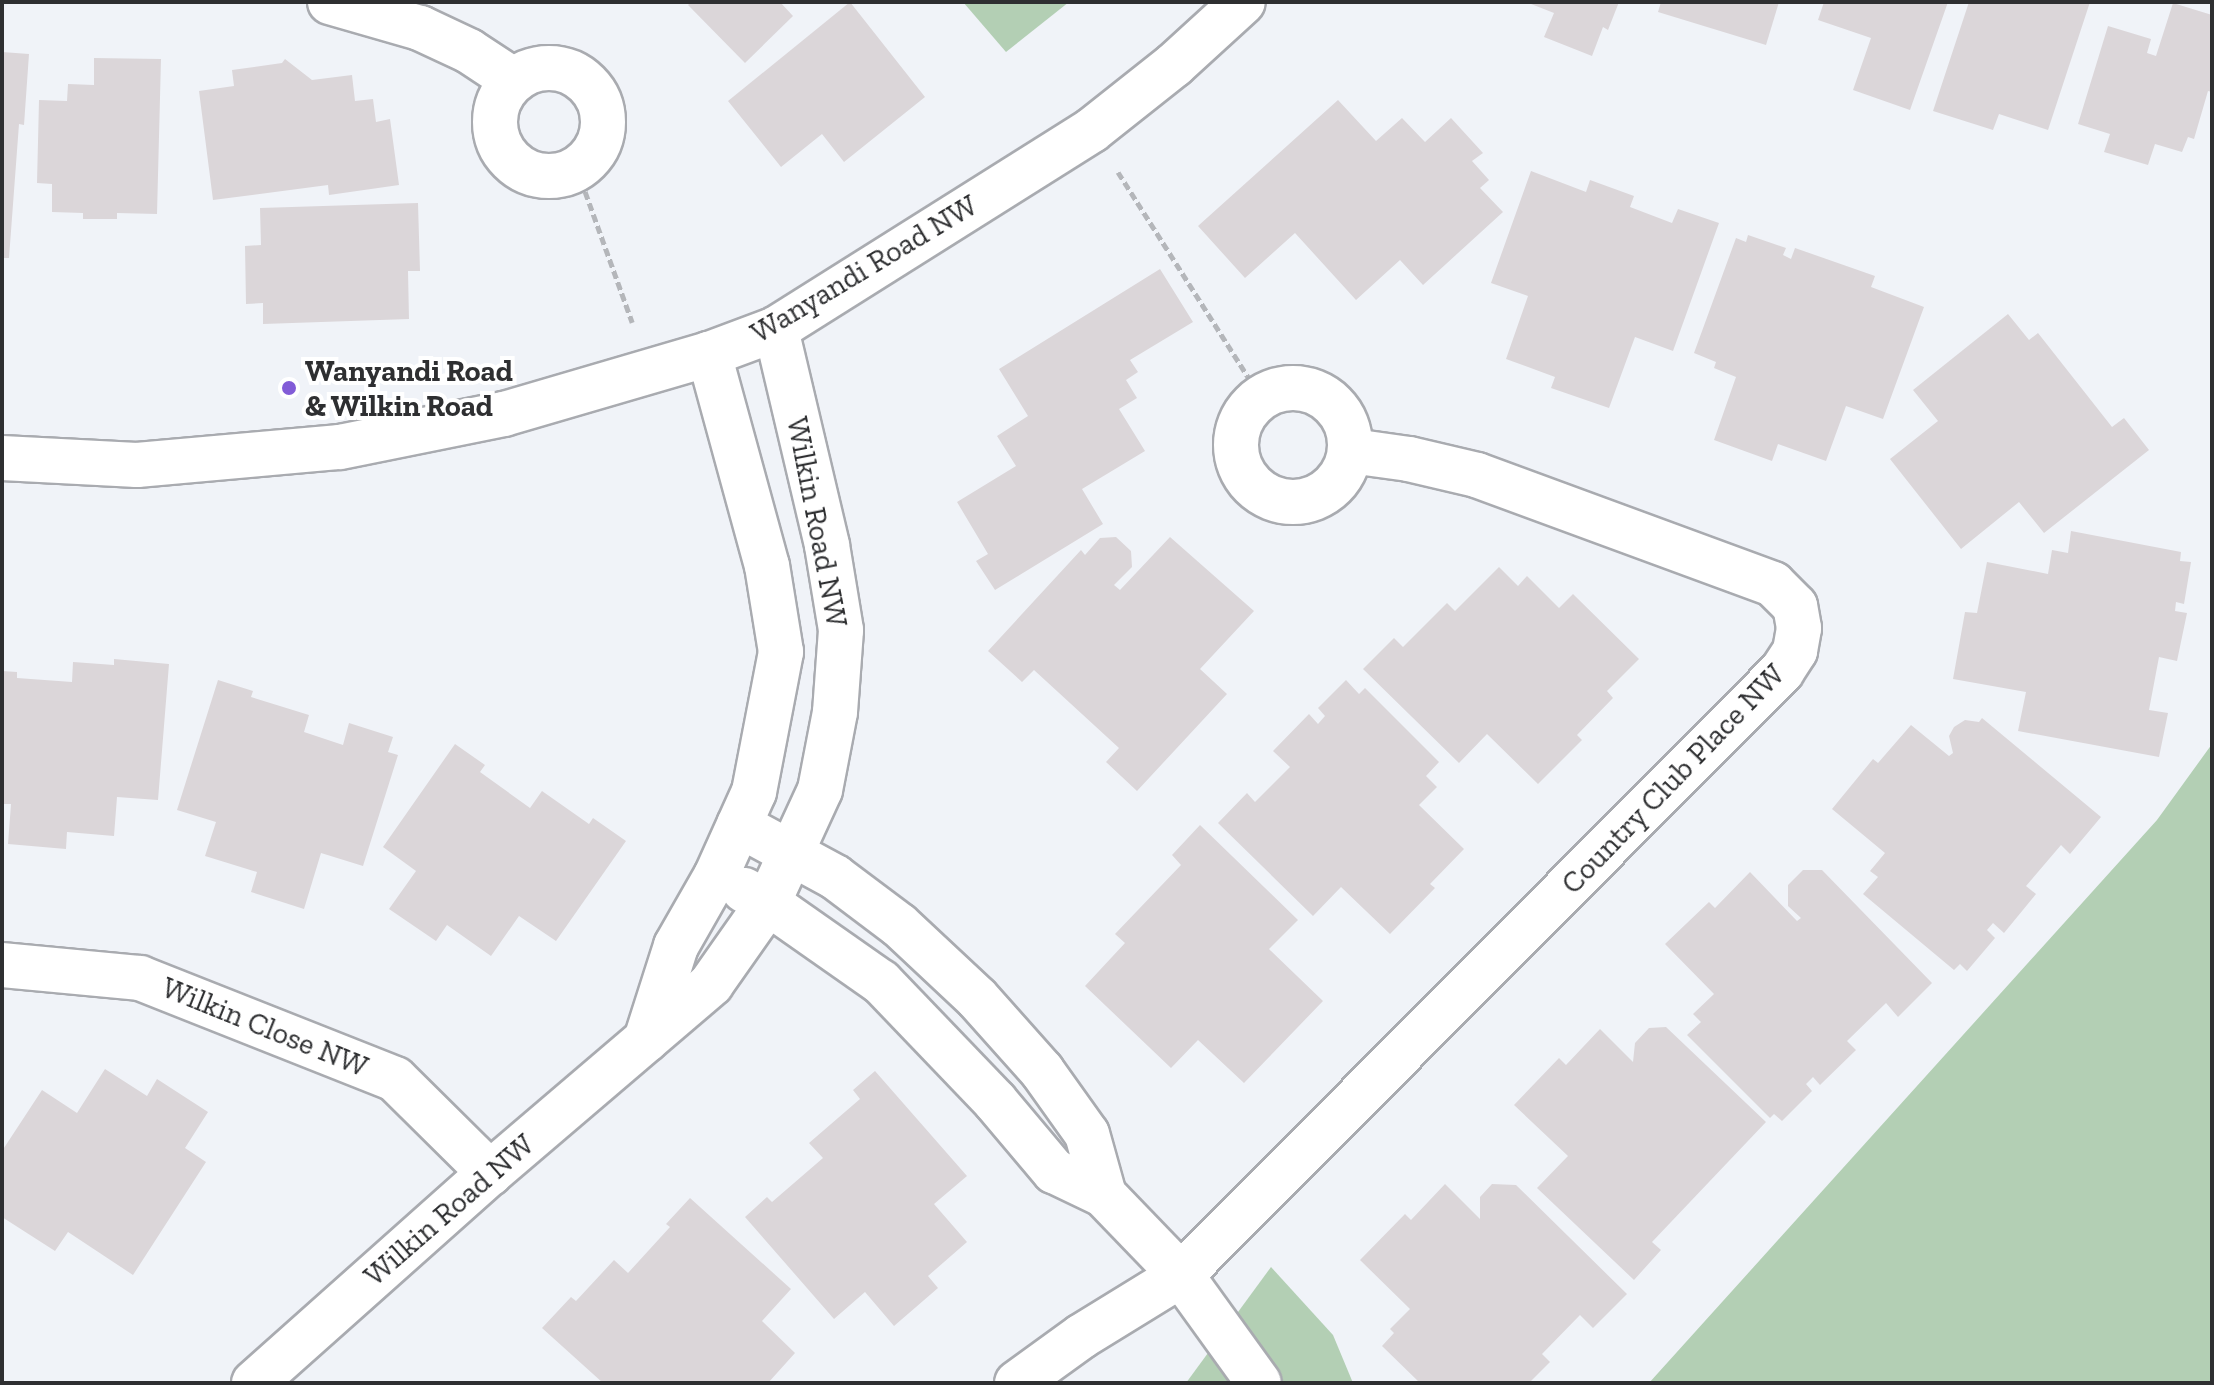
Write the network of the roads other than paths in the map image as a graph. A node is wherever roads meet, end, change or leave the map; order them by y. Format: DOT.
graph roads {
  1 [pos="330,2"];
  2 [pos="1243,2"];
  3 [pos="513,80"];
  4 [pos="776,329"];
  5 [pos="709,354"];
  6 [pos="1351,451"];
  7 [pos="2,458"];
  8 [pos="739,825"];
  9 [pos="793,852"];
  10 [pos="716,876"];
  11 [pos="768,903"];
  12 [pos="2,965"];
  13 [pos="646,1040"];
  14 [pos="490,1173"];
  15 [pos="1104,1195"];
  16 [pos="1181,1275"];
  17 [pos="254,1383"];
  18 [pos="1017,1383"];
  19 [pos="1259,1383"];
  1 -- 3 [label="street"];
  2 -- 4 [label="street, Wanyandi Road NW"];
  3 -- 3 [label="street"];
  4 -- 5 [label="street, Wanyandi Road NW"];
  4 -- 9 [label="street, Wilkin Road NW"];
  5 -- 7 [label="street, Wanyandi Road NW"];
  5 -- 8 [label="street, Wilkin Road NW"];
  6 -- 6 [label="street"];
  6 -- 16 [label="street, Country Club Place NW"];
  8 -- 9 [label="street"];
  8 -- 10 [label="street, Wilkin Road NW"];
  9 -- 11 [label="street, Wilkin Road NW"];
  9 -- 15 [label="street"];
  10 -- 11 [label="street"];
  10 -- 13 [label="street, Wilkin Road NW"];
  11 -- 13 [label="street, Wilkin Road NW"];
  11 -- 15 [label="street"];
  12 -- 14 [label="street, Wilkin Close NW"];
  13 -- 14 [label="street, Wilkin Road NW"];
  14 -- 17 [label="street, Wilkin Road NW"];
  15 -- 16 [label="street"];
  16 -- 18 [label="street, Country Club Place NW"];
  16 -- 19 [label="street"];
}
